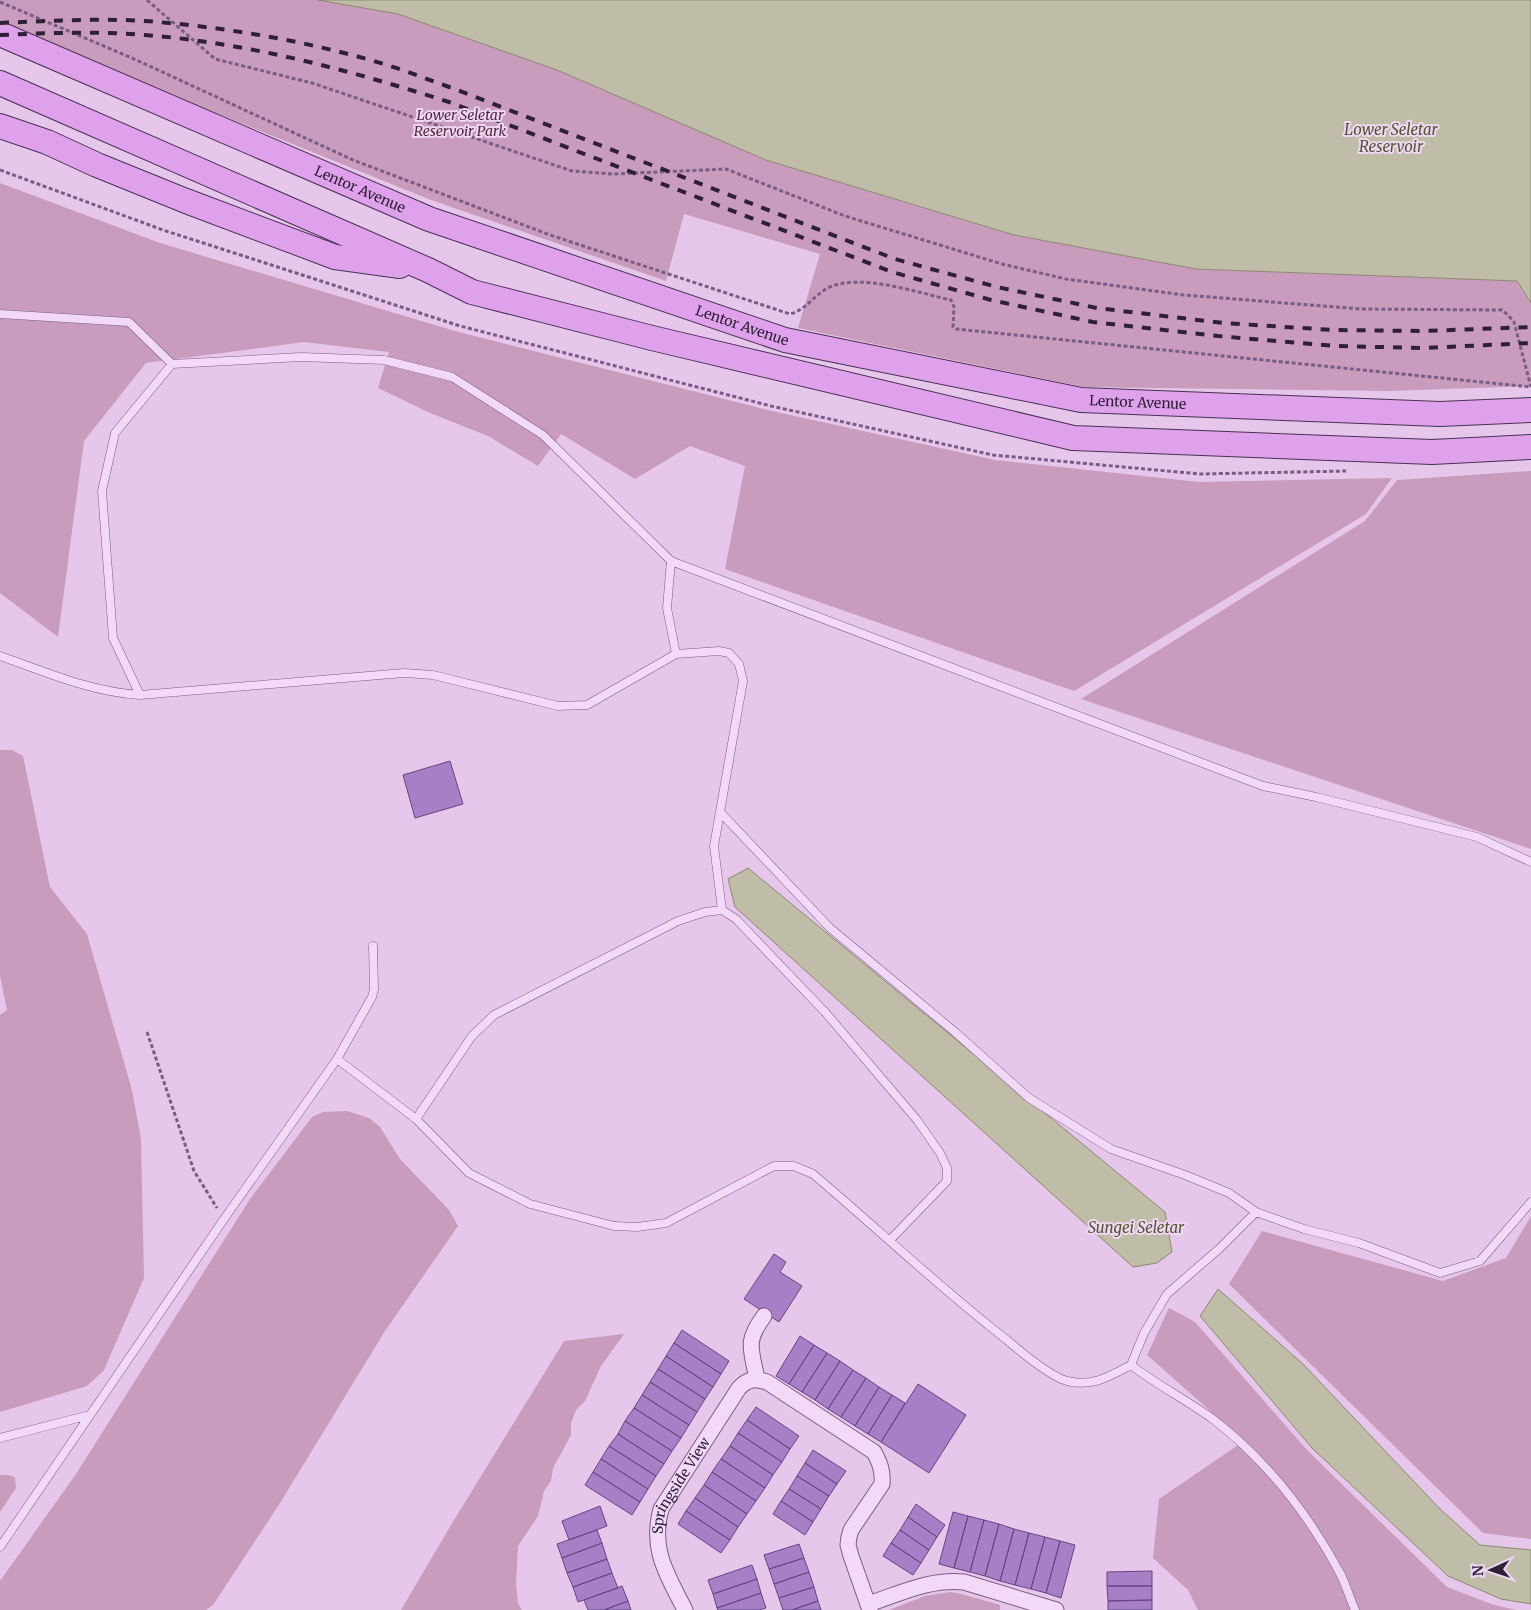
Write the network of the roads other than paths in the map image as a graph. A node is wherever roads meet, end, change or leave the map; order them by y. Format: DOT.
graph roads {
  1 [pos="0,34"];
  2 [pos="0,83"];
  3 [pos="0,126"];
  4 [pos="0,136"];
  5 [pos="97,165"];
  6 [pos="428,270"];
  7 [pos="0,314"];
  8 [pos="172,364"];
  9 [pos="1531,410"];
  10 [pos="1531,447"];
  11 [pos="671,561"];
  12 [pos="676,654"];
  13 [pos="0,656"];
  14 [pos="140,695"];
  15 [pos="720,812"];
  16 [pos="1531,862"];
  17 [pos="722,910"];
  18 [pos="373,946"];
  19 [pos="337,1059"];
  20 [pos="416,1119"];
  21 [pos="1531,1202"];
  22 [pos="1256,1212"];
  23 [pos="890,1240"];
  24 [pos="764,1316"];
  25 [pos="1131,1365"];
  26 [pos="757,1379"];
  27 [pos="90,1415"];
  28 [pos="0,1438"];
  29 [pos="0,1547"];
  30 [pos="869,1607"];
  31 [pos="685,1610"];
  32 [pos="1056,1610"];
  33 [pos="1354,1610"];
  1 -- 9 [label="main road, Lentor Avenue"];
  2 -- 6 [label="main road"];
  3 -- 5 [label="main road"];
  4 -- 5 [label="main road"];
  5 -- 6 [label="main road"];
  6 -- 10 [label="main road"];
  7 -- 8 [label="lane"];
  8 -- 11 [label="lane"];
  8 -- 14 [label="lane"];
  11 -- 12 [label="lane"];
  11 -- 16 [label="lane"];
  12 -- 14 [label="lane"];
  12 -- 15 [label="lane"];
  13 -- 14 [label="lane"];
  15 -- 17 [label="lane"];
  15 -- 22 [label="lane"];
  17 -- 20 [label="lane"];
  17 -- 23 [label="lane"];
  18 -- 19 [label="lane"];
  19 -- 20 [label="lane"];
  19 -- 27 [label="lane"];
  20 -- 23 [label="lane"];
  21 -- 22 [label="lane"];
  22 -- 25 [label="lane"];
  23 -- 25 [label="lane"];
  24 -- 26 [label="street"];
  25 -- 33 [label="lane"];
  26 -- 30 [label="street"];
  26 -- 31 [label="street, Springside View"];
  27 -- 28 [label="lane"];
  27 -- 29 [label="lane"];
  30 -- 32 [label="street"];
}
